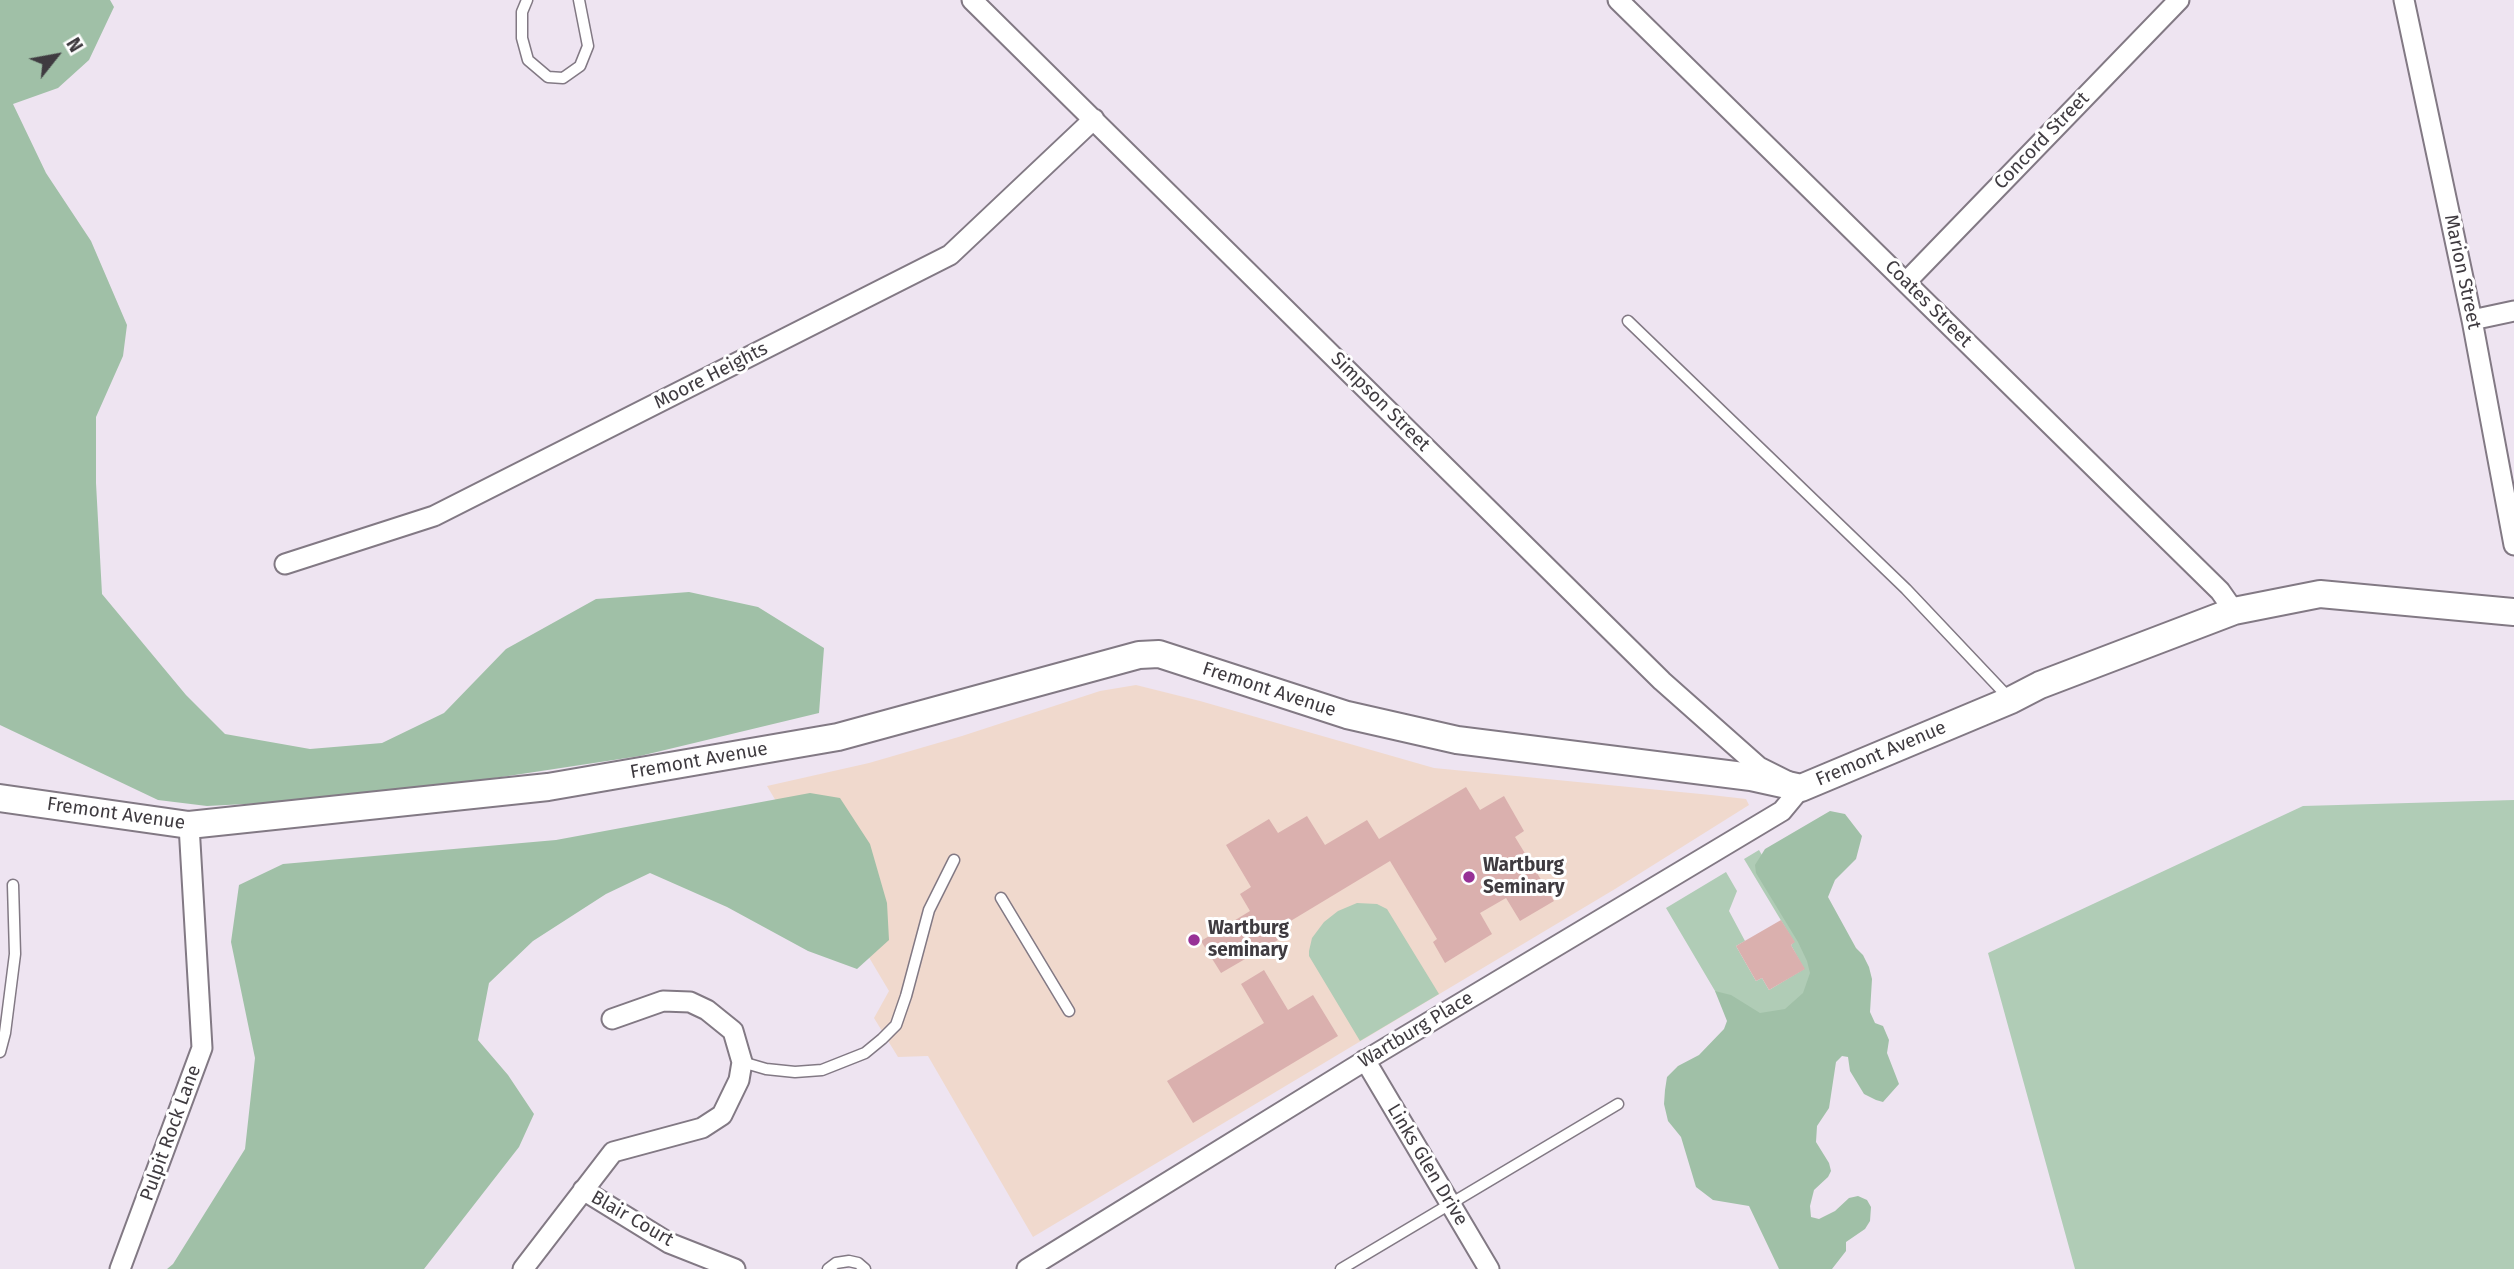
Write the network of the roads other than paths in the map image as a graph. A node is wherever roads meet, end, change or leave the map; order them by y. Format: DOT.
graph roads {
  1 [pos="527,0"];
  2 [pos="579,0"];
  3 [pos="972,0"];
  4 [pos="1618,0"];
  5 [pos="2179,0"];
  6 [pos="2404,0"];
  7 [pos="1094,119"];
  8 [pos="1906,282"];
  9 [pos="2514,311"];
  10 [pos="2472,320"];
  11 [pos="1628,321"];
  12 [pos="2514,545"];
  13 [pos="285,564"];
  14 [pos="2234,611"];
  15 [pos="2514,612"];
  16 [pos="2011,700"];
  17 [pos="1801,788"];
  18 [pos="0,798"];
  19 [pos="190,825"];
  20 [pos="954,860"];
  21 [pos="13,885"];
  22 [pos="1001,898"];
  23 [pos="1069,1011"];
  24 [pos="612,1019"];
  25 [pos="0,1052"];
  26 [pos="1366,1060"];
  27 [pos="742,1062"];
  28 [pos="1618,1104"];
  29 [pos="583,1190"];
  30 [pos="1450,1204"];
  31 [pos="120,1269"];
  32 [pos="523,1269"];
  33 [pos="735,1269"];
  34 [pos="828,1269"];
  35 [pos="865,1269"];
  36 [pos="1027,1269"];
  37 [pos="1341,1269"];
  38 [pos="1489,1269"];
  1 -- 2 [label="lane"];
  3 -- 7 [label="street, Simpson Street"];
  4 -- 8 [label="street, Coates Street"];
  5 -- 8 [label="street, Concord Street"];
  6 -- 10 [label="street, Marion Street"];
  7 -- 13 [label="street, Moore Heights"];
  7 -- 17 [label="street, Simpson Street"];
  8 -- 14 [label="street, Coates Street"];
  9 -- 10 [label="street"];
  10 -- 12 [label="street, Marion Street"];
  11 -- 16 [label="lane"];
  14 -- 15 [label="main road, Fremont Avenue"];
  14 -- 16 [label="main road, Fremont Avenue"];
  16 -- 17 [label="main road, Fremont Avenue"];
  17 -- 19 [label="main road, Fremont Avenue"];
  17 -- 26 [label="street, Wartburg Place"];
  18 -- 19 [label="main road, Fremont Avenue"];
  19 -- 31 [label="street, Pulpit Rock Lane"];
  20 -- 27 [label="lane"];
  21 -- 25 [label="lane"];
  22 -- 23 [label="lane"];
  24 -- 27 [label="street"];
  26 -- 30 [label="street, Links Glen Drive"];
  26 -- 36 [label="street, Wartburg Place"];
  27 -- 29 [label="street"];
  28 -- 30 [label="lane"];
  29 -- 32 [label="street, Blair Court"];
  29 -- 33 [label="street, Blair Court"];
  30 -- 37 [label="lane"];
  30 -- 38 [label="street, Links Glen Drive"];
  34 -- 35 [label="lane"];
}
